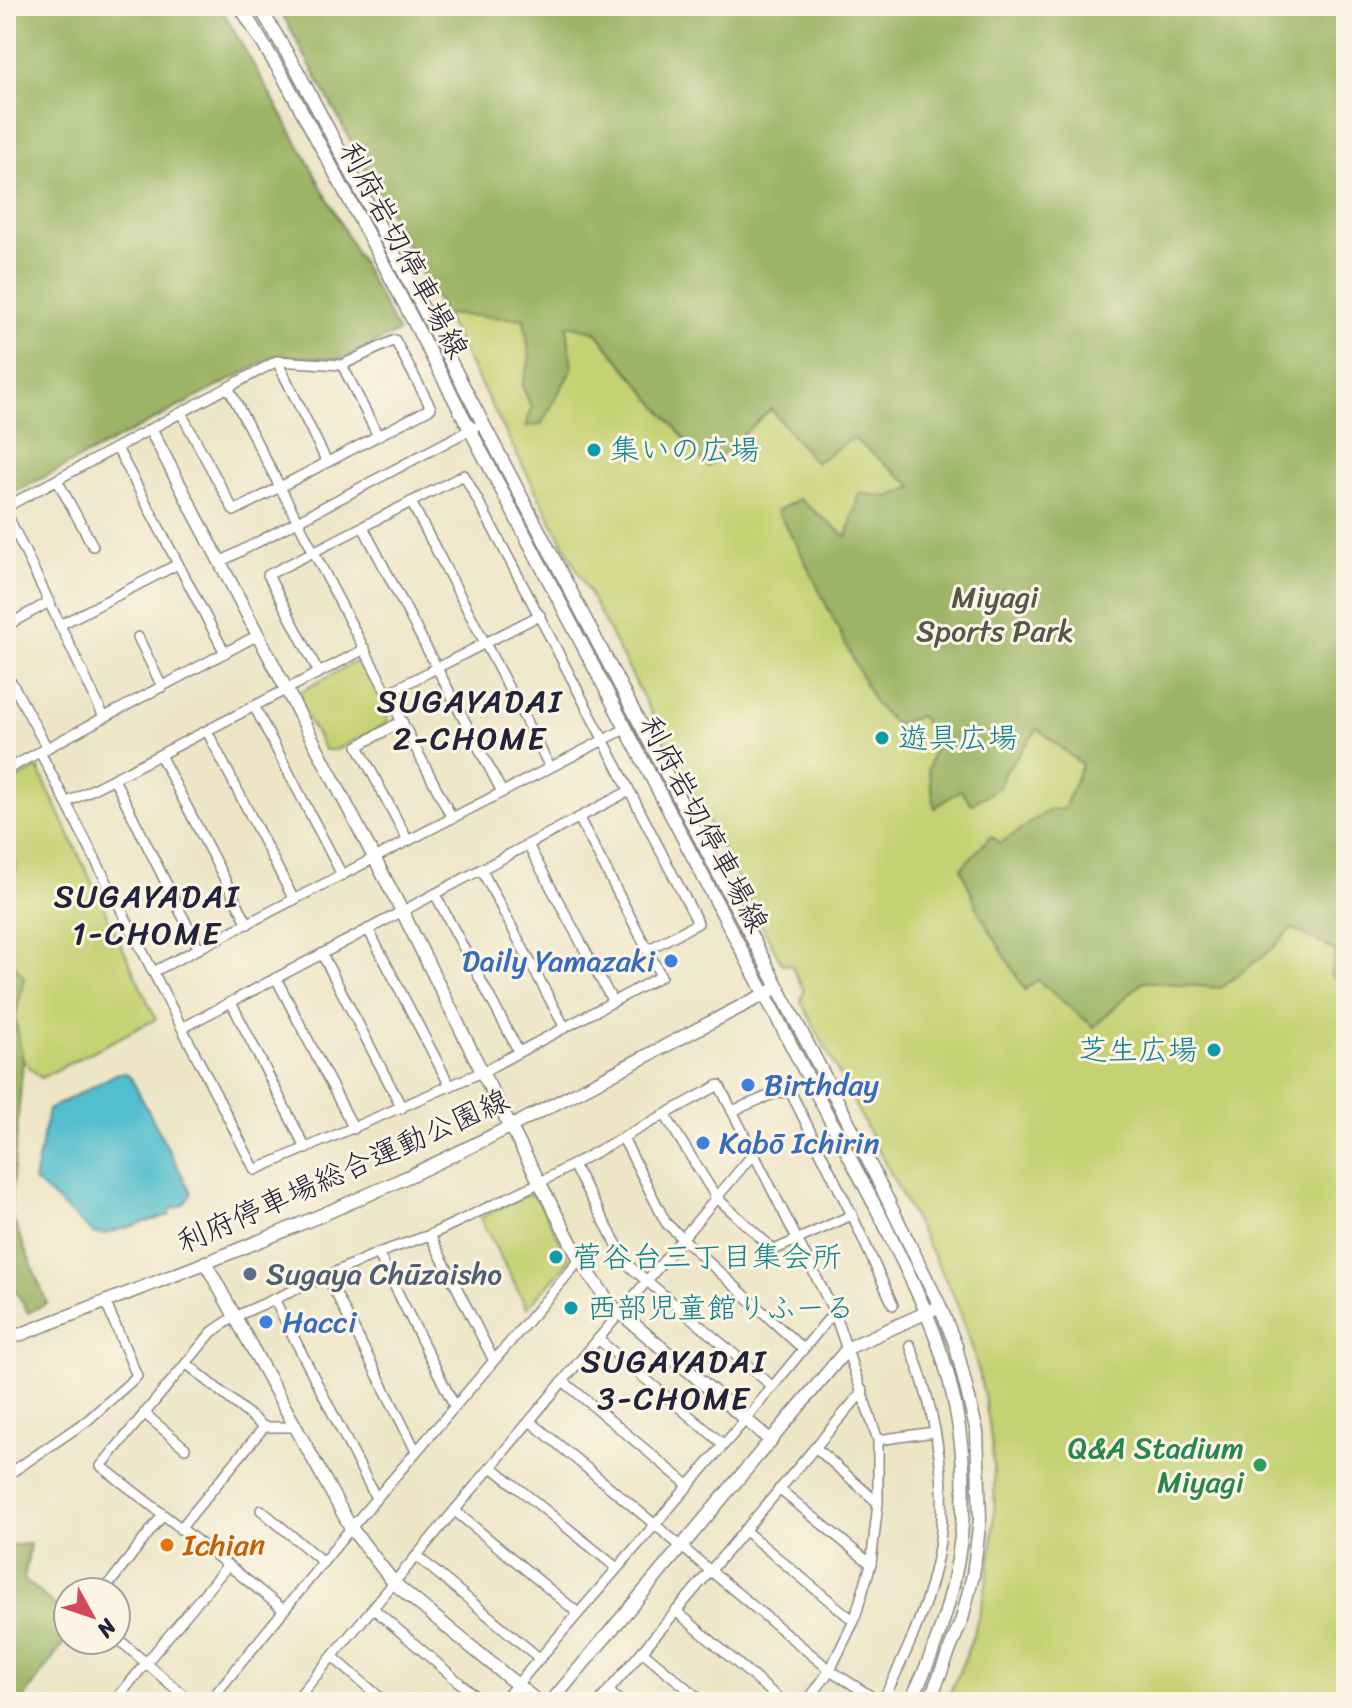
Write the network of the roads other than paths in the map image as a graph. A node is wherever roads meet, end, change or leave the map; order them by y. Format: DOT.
graph roads {
  1 [pos="240,6"];
  2 [pos="259,6"];
  3 [pos="277,361"];
  4 [pos="342,365"];
  5 [pos="228,387"];
  6 [pos="181,413"];
  7 [pos="476,427"];
  8 [pos="151,430"];
  9 [pos="378,436"];
  10 [pos="117,448"];
  11 [pos="327,462"];
  12 [pos="57,480"];
  13 [pos="281,486"];
  14 [pos="411,502"];
  15 [pos="6,509"];
  16 [pos="299,520"];
  17 [pos="363,527"];
  18 [pos="93,546"];
  19 [pos="315,551"];
  20 [pos="220,562"];
  21 [pos="178,564"];
  22 [pos="49,602"];
  23 [pos="540,615"];
  24 [pos="60,625"];
  25 [pos="6,626"];
  26 [pos="258,635"];
  27 [pos="138,637"];
  28 [pos="485,643"];
  29 [pos="365,649"];
  30 [pos="225,653"];
  31 [pos="437,668"];
  32 [pos="319,673"];
  33 [pos="12,683"];
  34 [pos="162,687"];
  35 [pos="287,690"];
  36 [pos="388,693"];
  37 [pos="254,706"];
  38 [pos="104,717"];
  39 [pos="402,721"];
  40 [pos="625,729"];
  41 [pos="207,731"];
  42 [pos="602,740"];
  43 [pos="43,750"];
  44 [pos="160,755"];
  45 [pos="550,767"];
  46 [pos="6,770"];
  47 [pos="114,779"];
  48 [pos="629,791"];
  49 [pos="502,792"];
  50 [pos="66,803"];
  51 [pos="452,818"];
  52 [pos="579,818"];
  53 [pos="408,841"];
  54 [pos="528,845"];
  55 [pos="375,858"];
  56 [pos="481,869"];
  57 [pos="342,875"];
  58 [pos="435,894"];
  59 [pos="294,900"];
  60 [pos="402,911"];
  61 [pos="248,924"];
  62 [pos="368,929"];
  63 [pos="199,949"];
  64 [pos="647,950"];
  65 [pos="322,954"];
  66 [pos="153,972"];
  67 [pos="276,978"];
  68 [pos="778,987"];
  69 [pos="765,994"];
  70 [pos="231,1002"];
  71 [pos="613,1002"];
  72 [pos="182,1028"];
  73 [pos="565,1028"];
  74 [pos="519,1052"];
  75 [pos="482,1072"];
  76 [pos="450,1086"];
  77 [pos="402,1108"];
  78 [pos="732,1111"];
  79 [pos="665,1115"];
  80 [pos="509,1127"];
  81 [pos="354,1129"];
  82 [pos="623,1138"];
  83 [pos="306,1149"];
  84 [pos="754,1153"];
  85 [pos="573,1165"];
  86 [pos="539,1183"];
  87 [pos="716,1197"];
  88 [pos="852,1215"];
  89 [pos="430,1235"];
  90 [pos="681,1239"];
  91 [pos="798,1241"];
  92 [pos="378,1253"];
  93 [pos="580,1260"];
  94 [pos="205,1262"];
  95 [pos="327,1276"];
  96 [pos="645,1281"];
  97 [pos="274,1299"];
  98 [pos="105,1301"];
  99 [pos="893,1305"];
  100 [pos="940,1306"];
  101 [pos="620,1312"];
  102 [pos="834,1312"];
  103 [pos="926,1312"];
  104 [pos="234,1317"];
  105 [pos="598,1339"];
  106 [pos="6,1340"];
  107 [pos="910,1345"];
  108 [pos="848,1348"];
  109 [pos="803,1349"];
  110 [pos="493,1359"];
  111 [pos="186,1363"];
  112 [pos="563,1381"];
  113 [pos="772,1386"];
  114 [pos="863,1391"];
  115 [pos="455,1407"];
  116 [pos="144,1413"];
  117 [pos="746,1419"];
  118 [pos="530,1421"];
  119 [pos="264,1427"];
  120 [pos="295,1427"];
  121 [pos="934,1432"];
  122 [pos="878,1440"];
  123 [pos="771,1441"];
  124 [pos="723,1444"];
  125 [pos="815,1447"];
  126 [pos="185,1448"];
  127 [pos="416,1451"];
  128 [pos="492,1467"];
  129 [pos="6,1476"];
  130 [pos="688,1485"];
  131 [pos="779,1489"];
  132 [pos="376,1498"];
  133 [pos="878,1503"];
  134 [pos="261,1510"];
  135 [pos="455,1511"];
  136 [pos="162,1516"];
  137 [pos="654,1525"];
  138 [pos="351,1528"];
  139 [pos="180,1529"];
  140 [pos="744,1530"];
  141 [pos="681,1547"];
  142 [pos="418,1557"];
  143 [pos="323,1562"];
  144 [pos="871,1564"];
  145 [pos="228,1565"];
  146 [pos="617,1568"];
  147 [pos="710,1571"];
  148 [pos="115,1576"];
  149 [pos="395,1584"];
  150 [pos="374,1609"];
  151 [pos="284,1610"];
  152 [pos="676,1611"];
  153 [pos="578,1613"];
  154 [pos="854,1621"];
  155 [pos="132,1651"];
  156 [pos="642,1651"];
  157 [pos="333,1657"];
  158 [pos="539,1658"];
  159 [pos="146,1663"];
  160 [pos="830,1670"];
  161 [pos="517,1684"];
  162 [pos="608,1691"];
  163 [pos="114,1702"];
  164 [pos="191,1702"];
  165 [pos="209,1702"];
  166 [pos="294,1702"];
  167 [pos="385,1702"];
  168 [pos="482,1702"];
  169 [pos="502,1702"];
  170 [pos="538,1702"];
  171 [pos="551,1702"];
  172 [pos="599,1702"];
  173 [pos="621,1702"];
  174 [pos="703,1702"];
  175 [pos="783,1702"];
  176 [pos="807,1702"];
  177 [pos="881,1702"];
  178 [pos="910,1702"];
  179 [pos="929,1702"];
  1 -- 7 [label="main road, 利府岩切停車場線"];
  2 -- 7 [label="main road, 利府岩切停車場線"];
  3 -- 4 [label="street"];
  3 -- 5 [label="street"];
  3 -- 11 [label="street"];
  4 -- 9 [label="street"];
  4 -- 9 [label="street"];
  5 -- 6 [label="street"];
  5 -- 13 [label="street"];
  6 -- 8 [label="street"];
  6 -- 13 [label="street"];
  7 -- 16 [label="street"];
  7 -- 40 [label="main road, 利府岩切停車場線"];
  7 -- 68 [label="main road, 利府岩切停車場線"];
  8 -- 10 [label="street"];
  8 -- 20 [label="main road"];
  9 -- 11 [label="street"];
  10 -- 12 [label="street"];
  10 -- 21 [label="street"];
  11 -- 13 [label="street"];
  12 -- 15 [label="street"];
  12 -- 18 [label="street"];
  13 -- 16 [label="street"];
  14 -- 17 [label="street"];
  14 -- 23 [label="street"];
  14 -- 28 [label="street"];
  15 -- 22 [label="street"];
  16 -- 19 [label="street"];
  16 -- 20 [label="street"];
  17 -- 19 [label="street"];
  17 -- 31 [label="street"];
  19 -- 29 [label="street"];
  19 -- 32 [label="street"];
  20 -- 26 [label="main road"];
  21 -- 24 [label="street"];
  21 -- 30 [label="street"];
  22 -- 24 [label="street"];
  22 -- 25 [label="street"];
  23 -- 28 [label="street"];
  23 -- 42 [label="street"];
  24 -- 38 [label="street"];
  26 -- 30 [label="street"];
  26 -- 35 [label="main road"];
  27 -- 34 [label="street"];
  28 -- 31 [label="street"];
  28 -- 45 [label="street"];
  29 -- 32 [label="street"];
  29 -- 36 [label="street"];
  30 -- 34 [label="street"];
  31 -- 36 [label="street"];
  31 -- 49 [label="street"];
  32 -- 35 [label="street"];
  33 -- 43 [label="street"];
  34 -- 38 [label="street"];
  35 -- 37 [label="street"];
  35 -- 55 [label="main road"];
  36 -- 39 [label="street"];
  37 -- 41 [label="street"];
  37 -- 57 [label="street"];
  38 -- 43 [label="street"];
  39 -- 51 [label="street"];
  39 -- 53 [label="street"];
  40 -- 42 [label="street"];
  40 -- 69 [label="main road, 利府岩切停車場線"];
  41 -- 44 [label="street"];
  41 -- 59 [label="street"];
  42 -- 45 [label="street"];
  42 -- 48 [label="street"];
  43 -- 46 [label="street"];
  43 -- 50 [label="street"];
  44 -- 47 [label="street"];
  44 -- 61 [label="street"];
  45 -- 49 [label="street"];
  47 -- 50 [label="street"];
  47 -- 63 [label="street"];
  48 -- 52 [label="street"];
  48 -- 64 [label="street"];
  49 -- 51 [label="street"];
  50 -- 66 [label="street"];
  51 -- 53 [label="street"];
  52 -- 54 [label="street"];
  52 -- 64 [label="street"];
  53 -- 55 [label="street"];
  54 -- 56 [label="street"];
  54 -- 71 [label="street"];
  55 -- 57 [label="street"];
  55 -- 60 [label="main road"];
  56 -- 58 [label="street"];
  56 -- 73 [label="street"];
  57 -- 59 [label="street"];
  58 -- 60 [label="street"];
  58 -- 74 [label="street"];
  59 -- 61 [label="street"];
  60 -- 62 [label="street"];
  60 -- 75 [label="main road"];
  61 -- 63 [label="street"];
  62 -- 65 [label="street"];
  62 -- 76 [label="street"];
  63 -- 66 [label="street"];
  64 -- 71 [label="street"];
  65 -- 67 [label="street"];
  65 -- 77 [label="street"];
  66 -- 72 [label="street"];
  67 -- 70 [label="street"];
  67 -- 81 [label="street"];
  68 -- 69 [label="main road, 利府停車場総合運動公園線"];
  68 -- 100 [label="main road, 利府岩切停車場線"];
  69 -- 80 [label="main road, 利府停車場総合運動公園線"];
  69 -- 103 [label="main road, 利府岩切停車場線"];
  70 -- 72 [label="street"];
  70 -- 83 [label="street"];
  71 -- 73 [label="street"];
  72 -- 83 [label="street"];
  73 -- 74 [label="street"];
  74 -- 75 [label="street"];
  75 -- 76 [label="street"];
  75 -- 80 [label="main road"];
  76 -- 77 [label="street"];
  77 -- 81 [label="street"];
  78 -- 79 [label="street"];
  78 -- 84 [label="street"];
  78 -- 88 [label="street"];
  79 -- 82 [label="street"];
  79 -- 87 [label="street"];
  80 -- 86 [label="main road"];
  80 -- 94 [label="main road, 利府停車場総合運動公園線"];
  81 -- 83 [label="street"];
  82 -- 85 [label="street"];
  82 -- 90 [label="street"];
  84 -- 87 [label="street"];
  84 -- 91 [label="street"];
  85 -- 86 [label="street"];
  85 -- 96 [label="street"];
  86 -- 89 [label="street"];
  86 -- 93 [label="main road"];
  87 -- 90 [label="street"];
  87 -- 91 [label="street"];
  88 -- 91 [label="street"];
  88 -- 99 [label="street"];
  89 -- 92 [label="street"];
  89 -- 110 [label="street"];
  90 -- 96 [label="street"];
  90 -- 109 [label="street"];
  91 -- 102 [label="street"];
  92 -- 95 [label="street"];
  92 -- 115 [label="street"];
  93 -- 101 [label="main road"];
  93 -- 110 [label="street"];
  94 -- 98 [label="main road, 利府停車場総合運動公園線"];
  94 -- 104 [label="main road"];
  95 -- 97 [label="street"];
  95 -- 127 [label="street"];
  96 -- 101 [label="street"];
  96 -- 113 [label="street"];
  97 -- 104 [label="street"];
  97 -- 132 [label="street"];
  98 -- 106 [label="main road, 利府停車場総合運動公園線"];
  98 -- 129 [label="street"];
  100 -- 103 [label="main road"];
  100 -- 179 [label="main road, 利府岩切停車場線"];
  101 -- 105 [label="street"];
  101 -- 117 [label="main road"];
  102 -- 108 [label="street"];
  102 -- 109 [label="street"];
  103 -- 108 [label="main road"];
  103 -- 178 [label="main road, 利府岩切停車場線"];
  104 -- 111 [label="street"];
  104 -- 120 [label="main road"];
  105 -- 112 [label="street"];
  105 -- 124 [label="street"];
  107 -- 121 [label="street"];
  108 -- 114 [label="street"];
  108 -- 123 [label="main road"];
  109 -- 113 [label="street"];
  110 -- 115 [label="street"];
  111 -- 116 [label="street"];
  111 -- 119 [label="street"];
  112 -- 118 [label="street"];
  112 -- 130 [label="street"];
  113 -- 117 [label="street"];
  114 -- 122 [label="street"];
  114 -- 125 [label="street"];
  115 -- 127 [label="street"];
  116 -- 126 [label="street"];
  116 -- 136 [label="street"];
  117 -- 123 [label="main road"];
  117 -- 124 [label="street"];
  118 -- 128 [label="street"];
  118 -- 137 [label="street"];
  119 -- 120 [label="street"];
  119 -- 139 [label="street"];
  120 -- 138 [label="main road"];
  121 -- 122 [label="street"];
  121 -- 177 [label="street"];
  122 -- 133 [label="street"];
  123 -- 141 [label="main road"];
  124 -- 130 [label="street"];
  125 -- 131 [label="street"];
  125 -- 133 [label="street"];
  127 -- 132 [label="street"];
  128 -- 135 [label="street"];
  128 -- 146 [label="street"];
  130 -- 137 [label="street"];
  131 -- 140 [label="street"];
  131 -- 144 [label="street"];
  132 -- 138 [label="street"];
  133 -- 144 [label="street"];
  134 -- 143 [label="street"];
  135 -- 142 [label="street"];
  135 -- 153 [label="street"];
  136 -- 139 [label="street"];
  136 -- 148 [label="street"];
  137 -- 141 [label="street"];
  137 -- 146 [label="street"];
  138 -- 143 [label="street"];
  138 -- 149 [label="main road"];
  139 -- 145 [label="street"];
  140 -- 147 [label="street"];
  140 -- 154 [label="street"];
  141 -- 147 [label="street"];
  141 -- 171 [label="main road"];
  142 -- 149 [label="street"];
  142 -- 158 [label="street"];
  143 -- 151 [label="street"];
  144 -- 154 [label="street"];
  145 -- 151 [label="street"];
  145 -- 159 [label="street"];
  146 -- 153 [label="street"];
  147 -- 152 [label="street"];
  147 -- 160 [label="street"];
  149 -- 150 [label="street"];
  149 -- 161 [label="main road"];
  150 -- 157 [label="street"];
  150 -- 168 [label="street"];
  151 -- 165 [label="street"];
  152 -- 156 [label="street"];
  152 -- 175 [label="street"];
  153 -- 158 [label="street"];
  154 -- 160 [label="street"];
  155 -- 159 [label="street"];
  156 -- 162 [label="street"];
  156 -- 174 [label="street"];
  157 -- 166 [label="street"];
  157 -- 167 [label="street"];
  158 -- 161 [label="street"];
  159 -- 163 [label="street"];
  159 -- 164 [label="street"];
  160 -- 176 [label="street"];
  160 -- 177 [label="street"];
  161 -- 169 [label="street"];
  161 -- 170 [label="main road"];
  162 -- 172 [label="street"];
  162 -- 173 [label="street"];
}
